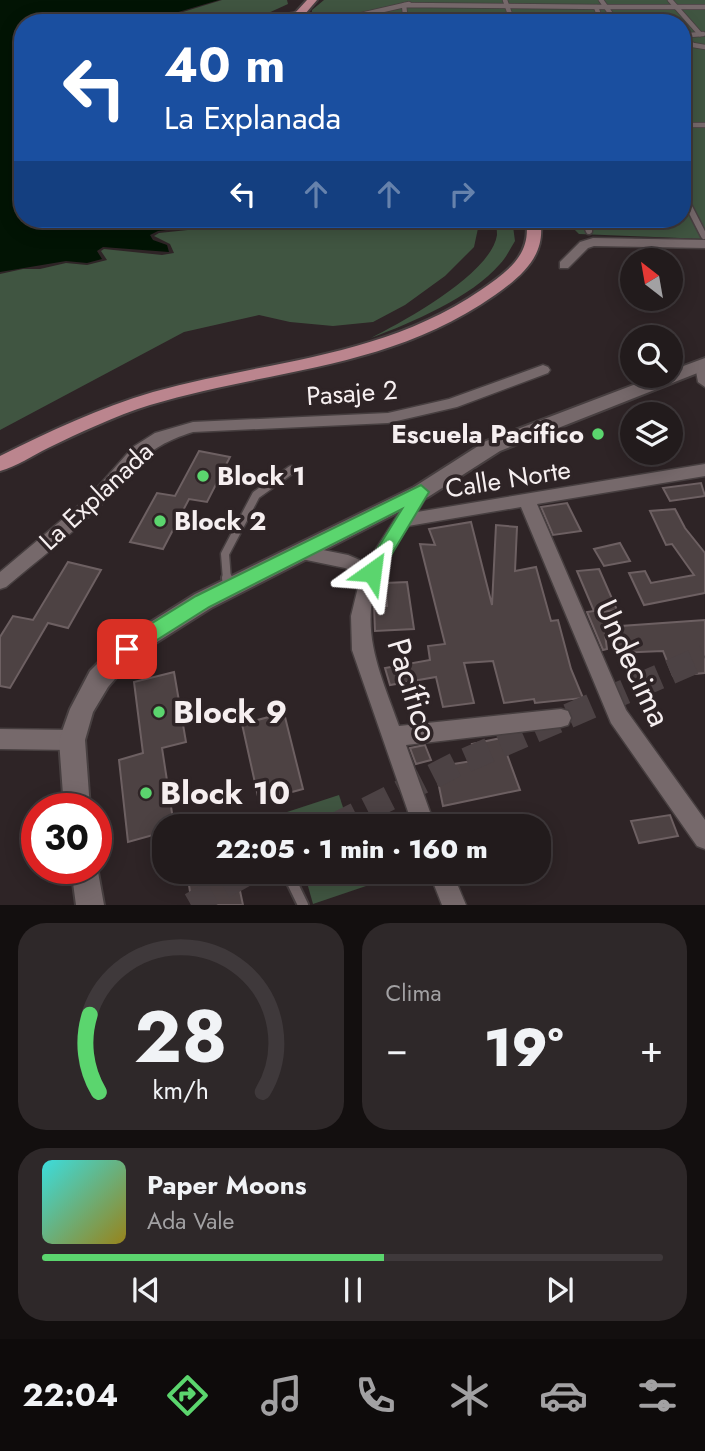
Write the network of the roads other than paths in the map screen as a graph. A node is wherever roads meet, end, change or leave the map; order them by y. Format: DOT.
graph roads {
  1 [pos="312,0"];
  2 [pos="433,0"];
  3 [pos="505,0"];
  4 [pos="601,0"];
  5 [pos="670,0"];
  6 [pos="404,5"];
  7 [pos="507,6"];
  8 [pos="705,6"];
  9 [pos="596,7"];
  10 [pos="606,7"];
  11 [pos="676,7"];
  12 [pos="301,14"];
  13 [pos="368,14"];
  14 [pos="405,14"];
  15 [pos="510,14"];
  16 [pos="599,14"];
  17 [pos="611,14"];
  18 [pos="683,14"];
  19 [pos="691,213"];
  20 [pos="534,228"];
  21 [pos="588,228"];
  22 [pos="589,231"];
  23 [pos="704,243"];
  24 [pos="564,265"];
  25 [pos="542,370"];
  26 [pos="704,371"];
  27 [pos="160,437"];
  28 [pos="0,464"];
  29 [pos="291,470"];
  30 [pos="705,470"];
  31 [pos="421,492"];
  32 [pos="527,501"];
  33 [pos="402,521"];
  34 [pos="298,552"];
  35 [pos="372,572"];
  36 [pos="1,575"];
  37 [pos="229,588"];
  38 [pos="561,718"];
  39 [pos="391,737"];
  40 [pos="0,739"];
  41 [pos="72,740"];
  42 [pos="76,793"];
  43 [pos="420,814"];
  44 [pos="705,838"];
  45 [pos="87,884"];
  46 [pos="292,884"];
  47 [pos="446,884"];
  48 [pos="90,905"];
  49 [pos="303,905"];
  50 [pos="454,905"];
  1 -- 12 [label="main road"];
  2 -- 6 [label="lane"];
  3 -- 7 [label="lane"];
  4 -- 10 [label="lane"];
  5 -- 11 [label="lane"];
  6 -- 7 [label="lane"];
  6 -- 13 [label="lane"];
  6 -- 14 [label="lane"];
  7 -- 9 [label="lane"];
  7 -- 15 [label="lane"];
  8 -- 11 [label="lane"];
  9 -- 10 [label="lane"];
  9 -- 16 [label="lane"];
  10 -- 11 [label="lane"];
  10 -- 17 [label="lane"];
  11 -- 18 [label="lane"];
  19 -- 23 [label="lane"];
  20 -- 28 [label="main road"];
  21 -- 22 [label="lane"];
  23 -- 24 [label="street"];
  25 -- 27 [label="street, Pasaje 2"];
  26 -- 31 [label="street"];
  27 -- 36 [label="street, La Explanada"];
  29 -- 37 [label="lane"];
  30 -- 32 [label="street, Calle Norte"];
  31 -- 33 [label="street, Pacífico"];
  31 -- 34 [label="street"];
  32 -- 33 [label="street, Calle Norte"];
  32 -- 44 [label="street, Undecima"];
  33 -- 35 [label="street, Pacífico"];
  34 -- 35 [label="street"];
  34 -- 37 [label="street"];
  35 -- 39 [label="street, Pacífico"];
  37 -- 41 [label="street"];
  38 -- 39 [label="street"];
  39 -- 43 [label="street, Pacífico"];
  40 -- 41 [label="street"];
  41 -- 42 [label="street"];
  45 -- 48 [label="street"];
  46 -- 49 [label="lane"];
  47 -- 50 [label="street"];
}
